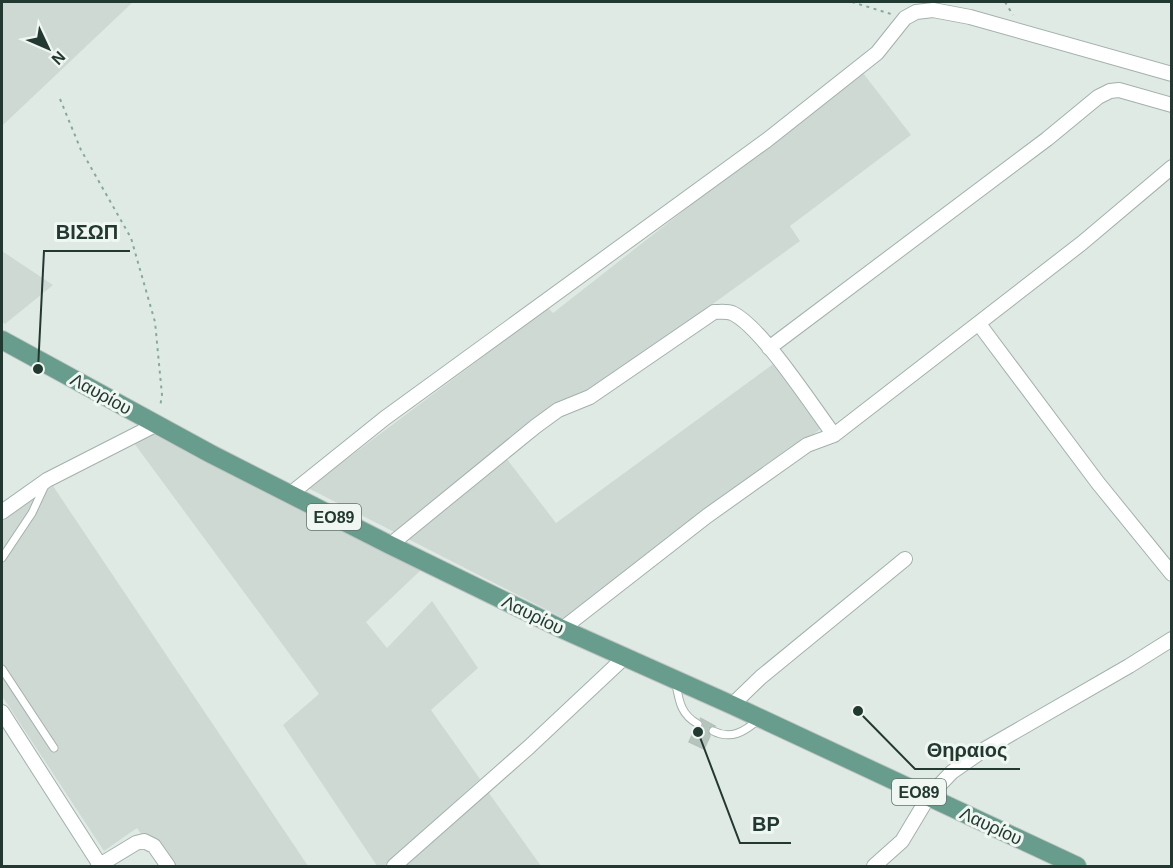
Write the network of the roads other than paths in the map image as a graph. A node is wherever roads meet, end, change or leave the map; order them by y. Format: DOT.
graph roads {
  1 [pos="1172,74"];
  2 [pos="1172,105"];
  3 [pos="1172,167"];
  4 [pos="979,324"];
  5 [pos="2,340"];
  6 [pos="769,348"];
  7 [pos="157,424"];
  8 [pos="834,435"];
  9 [pos="48,480"];
  10 [pos="289,495"];
  11 [pos="2,512"];
  12 [pos="390,545"];
  13 [pos="2,558"];
  14 [pos="905,559"];
  15 [pos="1172,574"];
  16 [pos="562,629"];
  17 [pos="1172,639"];
  18 [pos="626,656"];
  19 [pos="2,669"];
  20 [pos="675,679"];
  21 [pos="732,705"];
  22 [pos="2,712"];
  23 [pos="761,718"];
  24 [pos="698,724"];
  25 [pos="713,731"];
  26 [pos="54,748"];
  27 [pos="929,796"];
  28 [pos="99,866"];
  29 [pos="168,867"];
  30 [pos="394,867"];
  31 [pos="874,867"];
  32 [pos="1077,867"];
  1 -- 10 [label="street"];
  2 -- 6 [label="street"];
  3 -- 4 [label="street"];
  4 -- 8 [label="street"];
  4 -- 15 [label="street"];
  5 -- 7 [label="main road, Λαυρίου / ΕΟ89"];
  6 -- 8 [label="street"];
  6 -- 12 [label="street"];
  7 -- 9 [label="street"];
  7 -- 10 [label="main road, Λαυρίου / ΕΟ89"];
  8 -- 16 [label="street"];
  9 -- 11 [label="street"];
  9 -- 13 [label="lane"];
  10 -- 12 [label="main road, Λαυρίου / ΕΟ89"];
  12 -- 16 [label="main road, Λαυρίου / ΕΟ89"];
  14 -- 21 [label="street"];
  16 -- 18 [label="main road, Λαυρίου / ΕΟ89"];
  17 -- 27 [label="street"];
  18 -- 20 [label="main road, Λαυρίου / ΕΟ89"];
  18 -- 30 [label="street"];
  19 -- 26 [label="lane"];
  20 -- 21 [label="main road, Λαυρίου / ΕΟ89"];
  20 -- 24 [label="lane"];
  21 -- 23 [label="main road, Λαυρίου / ΕΟ89"];
  22 -- 28 [label="street"];
  23 -- 25 [label="lane"];
  23 -- 27 [label="main road, Λαυρίου / ΕΟ89"];
  27 -- 31 [label="street"];
  27 -- 32 [label="main road, Λαυρίου / ΕΟ89"];
  28 -- 29 [label="street"];
}
